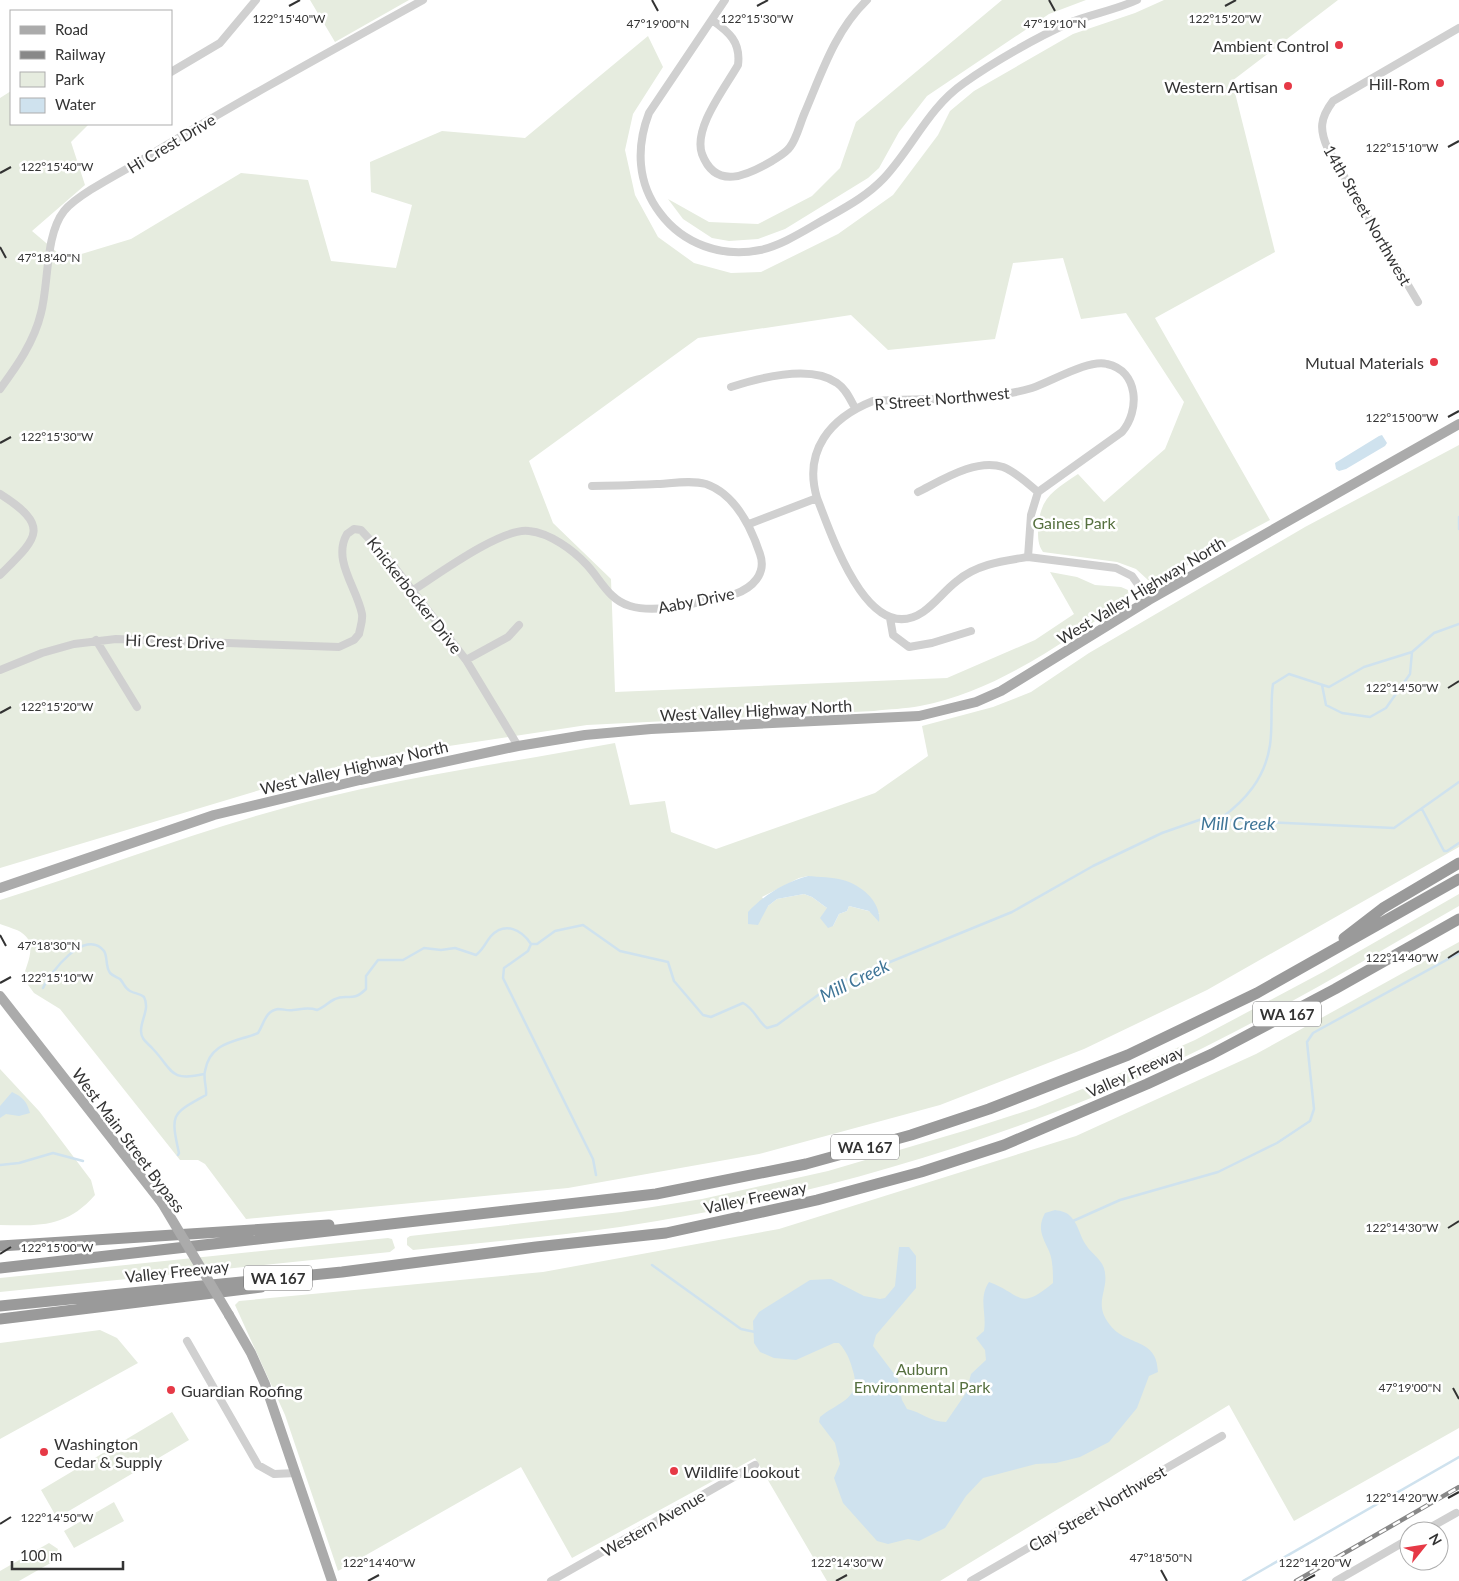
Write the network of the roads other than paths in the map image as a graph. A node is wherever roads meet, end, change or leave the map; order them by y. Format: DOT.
graph roads {
  1 [pos="256,0"];
  2 [pos="423,0"];
  3 [pos="725,0"];
  4 [pos="867,0"];
  5 [pos="1137,0"];
  6 [pos="712,20"];
  7 [pos="1459,28"];
  8 [pos="172,71"];
  9 [pos="1418,302"];
  10 [pos="731,387"];
  11 [pos="0,390"];
  12 [pos="855,408"];
  13 [pos="1459,424"];
  14 [pos="592,486"];
  15 [pos="918,492"];
  16 [pos="1038,492"];
  17 [pos="0,494"];
  18 [pos="816,498"];
  19 [pos="749,524"];
  20 [pos="1028,557"];
  21 [pos="0,575"];
  22 [pos="412,591"];
  23 [pos="1150,600"];
  24 [pos="890,618"];
  25 [pos="519,624"];
  26 [pos="971,631"];
  27 [pos="96,640"];
  28 [pos="354,640"];
  29 [pos="466,660"];
  30 [pos="0,670"];
  31 [pos="136,707"];
  32 [pos="518,746"];
  33 [pos="1459,862"];
  34 [pos="1459,880"];
  35 [pos="0,888"];
  36 [pos="1459,918"];
  37 [pos="1459,922"];
  38 [pos="1424,939"];
  39 [pos="1303,969"];
  40 [pos="0,996"];
  41 [pos="399,1224"];
  42 [pos="0,1246"];
  43 [pos="0,1268"];
  44 [pos="327,1274"];
  45 [pos="0,1306"];
  46 [pos="0,1319"];
  47 [pos="187,1341"];
  48 [pos="1222,1436"];
  49 [pos="755,1465"];
  50 [pos="296,1473"];
  51 [pos="1456,1513"];
  52 [pos="1442,1521"];
  53 [pos="1399,1545"];
  54 [pos="332,1581"];
  55 [pos="550,1581"];
  56 [pos="971,1581"];
  57 [pos="1336,1581"];
  1 -- 8 [label="street"];
  2 -- 11 [label="street, Hi Crest Drive"];
  3 -- 6 [label="street"];
  4 -- 6 [label="street"];
  5 -- 6 [label="street"];
  7 -- 9 [label="street, 14th Street Northwest"];
  10 -- 12 [label="street, R Street Northwest"];
  12 -- 16 [label="street, R Street Northwest"];
  12 -- 18 [label="street, R Street Northwest"];
  13 -- 23 [label="main road, West Valley Highway North"];
  14 -- 19 [label="street, Aaby Drive"];
  15 -- 16 [label="street"];
  16 -- 20 [label="street"];
  17 -- 21 [label="street"];
  18 -- 19 [label="street"];
  18 -- 24 [label="street, R Street Northwest"];
  19 -- 22 [label="street, Aaby Drive"];
  20 -- 23 [label="street"];
  20 -- 24 [label="street"];
  22 -- 28 [label="street, Knickerbocker Drive"];
  22 -- 29 [label="street, Knickerbocker Drive"];
  23 -- 32 [label="main road, West Valley Highway North"];
  24 -- 26 [label="street"];
  25 -- 29 [label="street"];
  27 -- 28 [label="street, Hi Crest Drive"];
  27 -- 30 [label="street, Hi Crest Drive"];
  27 -- 31 [label="street"];
  29 -- 32 [label="street, Knickerbocker Drive"];
  32 -- 35 [label="main road, West Valley Highway North"];
  33 -- 39 [label="highway"];
  34 -- 39 [label="highway, Valley Freeway / WA 167"];
  36 -- 38 [label="highway, Valley Freeway / WA 167"];
  37 -- 38 [label="highway"];
  38 -- 44 [label="highway, Valley Freeway / WA 167"];
  39 -- 41 [label="highway, Valley Freeway / WA 167"];
  40 -- 50 [label="main road, West Main Street Bypass, bridge"];
  41 -- 42 [label="highway"];
  41 -- 43 [label="highway, Valley Freeway / WA 167"];
  44 -- 45 [label="highway, Valley Freeway / WA 167"];
  44 -- 46 [label="highway"];
  47 -- 50 [label="street"];
  48 -- 56 [label="street, Clay Street Northwest"];
  49 -- 55 [label="street, Western Avenue"];
  50 -- 54 [label="main road, West Main Street Bypass"];
  51 -- 52 [label="street"];
  53 -- 57 [label="street"];
}
